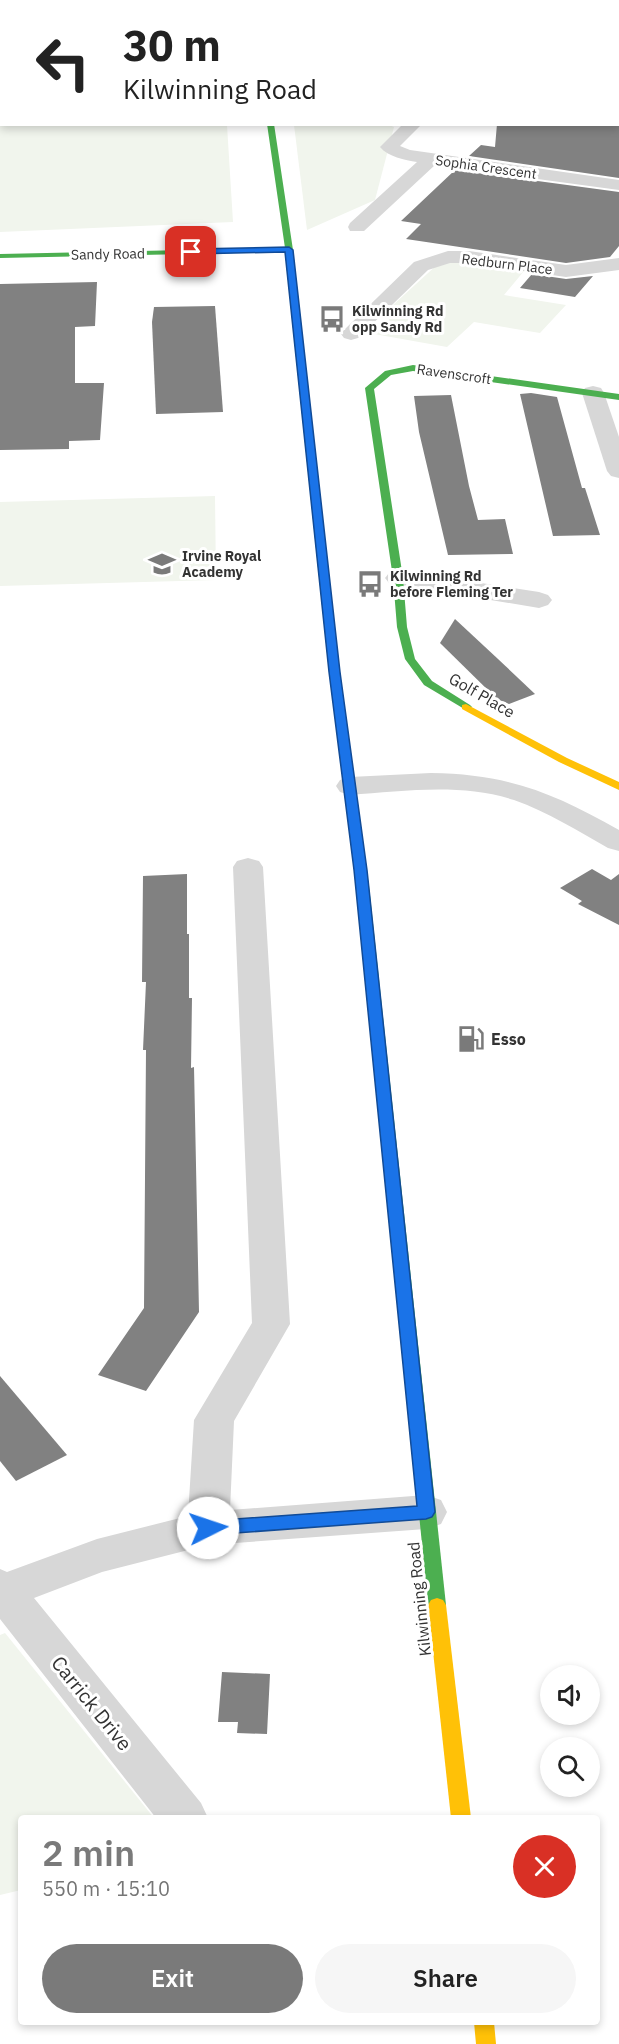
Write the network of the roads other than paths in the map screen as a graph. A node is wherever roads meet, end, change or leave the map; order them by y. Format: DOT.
graph roads {
  1 [pos="270,126"];
  2 [pos="412,126"];
  3 [pos="431,159"];
  4 [pos="619,185"];
  5 [pos="357,227"];
  6 [pos="289,250"];
  7 [pos="0,256"];
  8 [pos="619,264"];
  9 [pos="351,334"];
  10 [pos="592,393"];
  11 [pos="619,398"];
  12 [pos="619,471"];
  13 [pos="398,578"];
  14 [pos="539,600"];
  15 [pos="351,786"];
  16 [pos="619,786"];
  17 [pos="619,842"];
  18 [pos="248,867"];
  19 [pos="426,1512"];
  20 [pos="208,1528"];
  21 [pos="1,1589"];
  22 [pos="182,1815"];
  23 [pos="460,1815"];
  24 [pos="484,2025"];
  25 [pos="486,2044"];
  1 -- 6 [label="main road, Kilwinning Road"];
  2 -- 3 [label="street, Sophia Crescent"];
  3 -- 4 [label="street, Sophia Crescent"];
  3 -- 5 [label="street"];
  6 -- 7 [label="main road, Sandy Road"];
  6 -- 15 [label="main road, Kilwinning Road"];
  8 -- 9 [label="street, Redburn Place"];
  10 -- 11 [label="main road, Ravenscroft"];
  10 -- 12 [label="street"];
  10 -- 13 [label="main road, Ravenscroft"];
  13 -- 14 [label="street"];
  13 -- 16 [label="main road, Golf Place"];
  15 -- 17 [label="street"];
  15 -- 19 [label="main road, Kilwinning Road"];
  18 -- 20 [label="street"];
  19 -- 20 [label="street"];
  19 -- 23 [label="main road, Kilwinning Road"];
  20 -- 21 [label="street"];
  21 -- 22 [label="street, Carrick Drive"];
  24 -- 25 [label="main road"];
}
